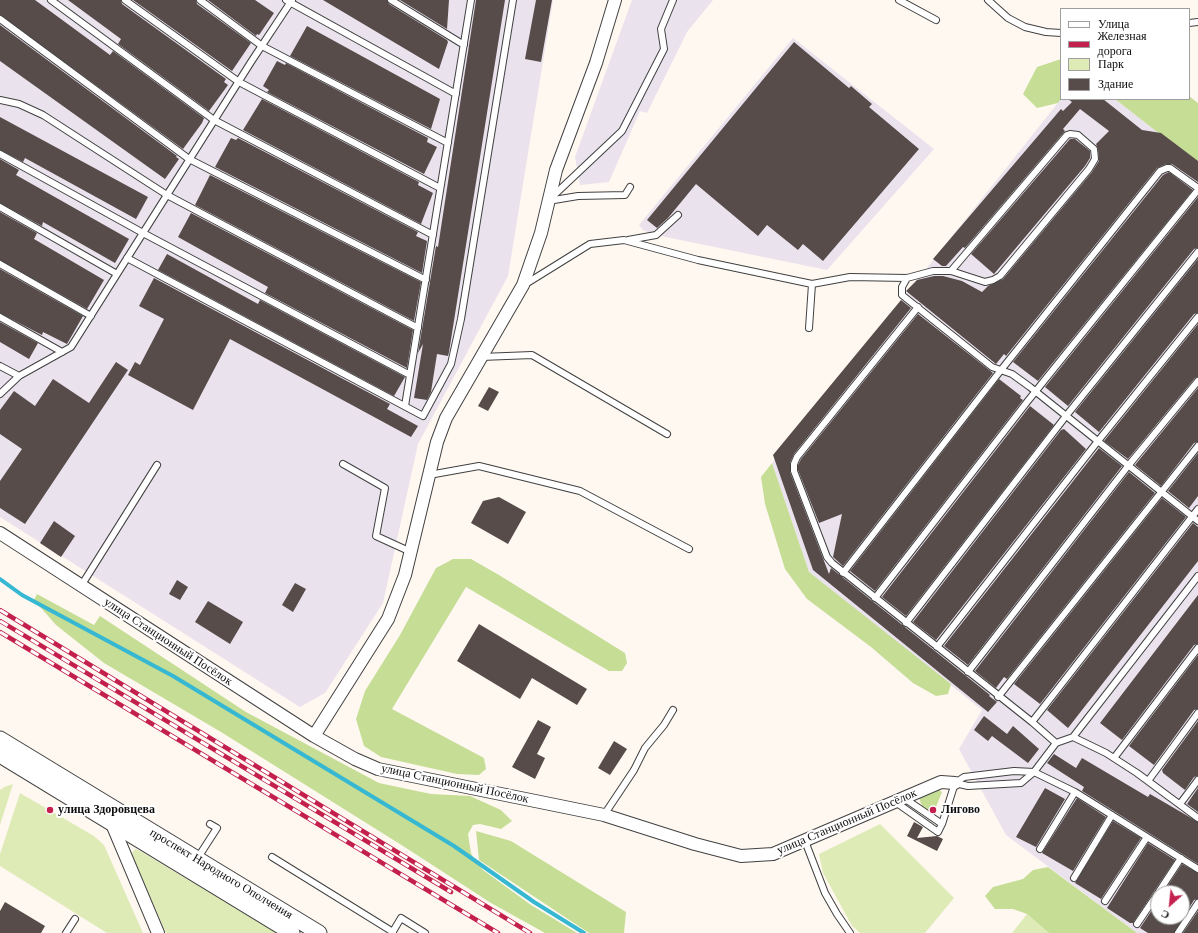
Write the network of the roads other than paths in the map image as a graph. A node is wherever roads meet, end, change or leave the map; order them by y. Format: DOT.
graph roads {
  1 [pos="51,0"];
  2 [pos="125,0"];
  3 [pos="200,0"];
  4 [pos="391,0"];
  5 [pos="471,0"];
  6 [pos="513,0"];
  7 [pos="615,0"];
  8 [pos="673,0"];
  9 [pos="899,0"];
  10 [pos="988,0"];
  11 [pos="290,1"];
  12 [pos="0,19"];
  13 [pos="936,20"];
  14 [pos="1060,33"];
  15 [pos="464,44"];
  16 [pos="262,46"];
  17 [pos="239,82"];
  18 [pos="456,94"];
  19 [pos="0,100"];
  20 [pos="214,120"];
  21 [pos="448,143"];
  22 [pos="0,154"];
  23 [pos="190,159"];
  24 [pos="630,187"];
  25 [pos="440,188"];
  26 [pos="1198,189"];
  27 [pos="167,195"];
  28 [pos="548,201"];
  29 [pos="0,207"];
  30 [pos="678,215"];
  31 [pos="143,233"];
  32 [pos="433,235"];
  33 [pos="624,240"];
  34 [pos="1198,252"];
  35 [pos="127,258"];
  36 [pos="0,264"];
  37 [pos="951,271"];
  38 [pos="117,274"];
  39 [pos="907,278"];
  40 [pos="426,280"];
  41 [pos="812,284"];
  42 [pos="523,286"];
  43 [pos="918,307"];
  44 [pos="91,316"];
  45 [pos="0,317"];
  46 [pos="1198,317"];
  47 [pos="418,328"];
  48 [pos="809,328"];
  49 [pos="62,352"];
  50 [pos="481,357"];
  51 [pos="0,366"];
  52 [pos="1001,370"];
  53 [pos="410,374"];
  54 [pos="20,376"];
  55 [pos="1198,381"];
  56 [pos="1036,392"];
  57 [pos="0,394"];
  58 [pos="405,406"];
  59 [pos="1066,416"];
  60 [pos="667,434"];
  61 [pos="1098,441"];
  62 [pos="1198,446"];
  63 [pos="343,464"];
  64 [pos="157,465"];
  65 [pos="1128,466"];
  66 [pos="429,475"];
  67 [pos="1162,493"];
  68 [pos="1198,510"];
  69 [pos="1192,517"];
  70 [pos="1198,521"];
  71 [pos="0,534"];
  72 [pos="689,549"];
  73 [pos="411,552"];
  74 [pos="843,572"];
  75 [pos="1198,576"];
  76 [pos="80,586"];
  77 [pos="875,598"];
  78 [pos="906,623"];
  79 [pos="937,647"];
  80 [pos="1198,648"];
  81 [pos="968,672"];
  82 [pos="998,697"];
  83 [pos="673,710"];
  84 [pos="1198,713"];
  85 [pos="1032,722"];
  86 [pos="314,736"];
  87 [pos="1073,737"];
  88 [pos="1056,743"];
  89 [pos="1,747"];
  90 [pos="1114,758"];
  91 [pos="1034,772"];
  92 [pos="1198,780"];
  93 [pos="1148,781"];
  94 [pos="955,783"];
  95 [pos="1075,792"];
  96 [pos="899,800"];
  97 [pos="1180,804"];
  98 [pos="604,815"];
  99 [pos="1112,815"];
  100 [pos="1198,818"];
  101 [pos="112,824"];
  102 [pos="210,824"];
  103 [pos="942,824"];
  104 [pos="1147,837"];
  105 [pos="806,841"];
  106 [pos="1040,848"];
  107 [pos="272,857"];
  108 [pos="1181,858"];
  109 [pos="197,859"];
  110 [pos="1198,869"];
  111 [pos="1074,878"];
  112 [pos="1163,885"];
  113 [pos="1106,901"];
  114 [pos="1198,903"];
  115 [pos="1150,905"];
  116 [pos="75,919"];
  117 [pos="1138,924"];
  118 [pos="392,932"];
  119 [pos="66,933"];
  120 [pos="158,933"];
  121 [pos="292,933"];
  122 [pos="319,933"];
  123 [pos="424,933"];
  124 [pos="850,933"];
  125 [pos="1178,933"];
  1 -- 20 [label="lane"];
  2 -- 17 [label="lane"];
  3 -- 16 [label="lane"];
  4 -- 15 [label="lane"];
  5 -- 15 [label="lane"];
  6 -- 58 [label="lane"];
  7 -- 28 [label="street"];
  8 -- 28 [label="lane"];
  9 -- 13 [label="lane"];
  10 -- 14 [label="lane"];
  11 -- 16 [label="lane"];
  11 -- 18 [label="lane"];
  12 -- 23 [label="lane"];
  15 -- 18 [label="lane"];
  16 -- 17 [label="lane"];
  16 -- 21 [label="lane"];
  17 -- 20 [label="lane"];
  17 -- 25 [label="lane"];
  18 -- 21 [label="lane"];
  19 -- 27 [label="lane"];
  20 -- 23 [label="lane"];
  20 -- 32 [label="lane"];
  21 -- 25 [label="lane"];
  22 -- 31 [label="lane"];
  23 -- 27 [label="lane"];
  23 -- 40 [label="lane"];
  24 -- 28 [label="lane"];
  25 -- 32 [label="lane"];
  26 -- 52 [label="lane"];
  26 -- 56 [label="lane"];
  27 -- 31 [label="lane"];
  27 -- 47 [label="lane"];
  28 -- 42 [label="street"];
  29 -- 38 [label="lane"];
  30 -- 33 [label="lane"];
  31 -- 35 [label="lane"];
  31 -- 53 [label="lane"];
  32 -- 40 [label="lane"];
  33 -- 41 [label="lane"];
  33 -- 42 [label="lane"];
  34 -- 59 [label="lane"];
  35 -- 38 [label="lane"];
  35 -- 58 [label="lane"];
  36 -- 44 [label="lane"];
  37 -- 37 [label="lane"];
  37 -- 39 [label="lane"];
  38 -- 44 [label="lane"];
  39 -- 41 [label="lane"];
  39 -- 43 [label="lane"];
  40 -- 47 [label="lane"];
  41 -- 48 [label="lane"];
  42 -- 50 [label="street"];
  43 -- 52 [label="lane"];
  43 -- 74 [label="lane"];
  44 -- 49 [label="lane"];
  45 -- 49 [label="lane"];
  46 -- 61 [label="lane"];
  47 -- 53 [label="lane"];
  49 -- 54 [label="lane"];
  50 -- 60 [label="lane"];
  50 -- 66 [label="street"];
  51 -- 54 [label="lane"];
  52 -- 56 [label="lane"];
  52 -- 74 [label="lane"];
  53 -- 58 [label="lane"];
  54 -- 57 [label="lane"];
  55 -- 65 [label="lane"];
  56 -- 59 [label="lane"];
  56 -- 77 [label="lane"];
  59 -- 61 [label="lane"];
  59 -- 78 [label="lane"];
  61 -- 65 [label="lane"];
  61 -- 79 [label="lane"];
  62 -- 67 [label="lane"];
  63 -- 73 [label="lane"];
  64 -- 76 [label="lane"];
  65 -- 67 [label="lane"];
  65 -- 81 [label="lane"];
  66 -- 72 [label="lane"];
  66 -- 73 [label="street"];
  67 -- 69 [label="lane"];
  67 -- 82 [label="lane"];
  68 -- 69 [label="lane"];
  69 -- 70 [label="lane"];
  69 -- 85 [label="lane"];
  71 -- 76 [label="street, улица Станционный Посёлок"];
  73 -- 86 [label="street"];
  74 -- 77 [label="lane"];
  75 -- 87 [label="lane"];
  76 -- 86 [label="street, улица Станционный Посёлок"];
  77 -- 78 [label="lane"];
  78 -- 79 [label="lane"];
  79 -- 81 [label="lane"];
  80 -- 90 [label="lane"];
  81 -- 82 [label="lane"];
  82 -- 85 [label="lane"];
  83 -- 98 [label="lane"];
  84 -- 93 [label="lane"];
  85 -- 88 [label="lane"];
  86 -- 98 [label="street, улица Станционный Посёлок"];
  87 -- 88 [label="lane"];
  87 -- 90 [label="lane"];
  88 -- 91 [label="lane"];
  89 -- 101 [label="street, проспект Народного Ополчения"];
  89 -- 109 [label="street, проспект Народного Ополчения"];
  90 -- 93 [label="lane"];
  91 -- 94 [label="lane"];
  91 -- 94 [label="lane"];
  91 -- 95 [label="lane"];
  92 -- 97 [label="lane"];
  93 -- 97 [label="lane"];
  94 -- 96 [label="street, улица Станционный Посёлок"];
  94 -- 103 [label="lane"];
  95 -- 99 [label="lane"];
  95 -- 106 [label="lane"];
  96 -- 103 [label="lane"];
  96 -- 103 [label="lane"];
  96 -- 105 [label="street, улица Станционный Посёлок"];
  97 -- 100 [label="lane"];
  98 -- 105 [label="street, улица Станционный Посёлок"];
  99 -- 104 [label="lane"];
  99 -- 111 [label="lane"];
  101 -- 120 [label="street"];
  101 -- 121 [label="street, проспект Народного Ополчения"];
  102 -- 109 [label="lane"];
  104 -- 108 [label="lane"];
  104 -- 113 [label="lane"];
  105 -- 124 [label="lane"];
  107 -- 118 [label="lane"];
  108 -- 110 [label="lane"];
  108 -- 112 [label="lane"];
  109 -- 122 [label="street, проспект Народного Ополчения"];
  114 -- 125 [label="lane"];
  115 -- 117 [label="lane"];
  116 -- 119 [label="lane"];
  118 -- 123 [label="lane"];
}
